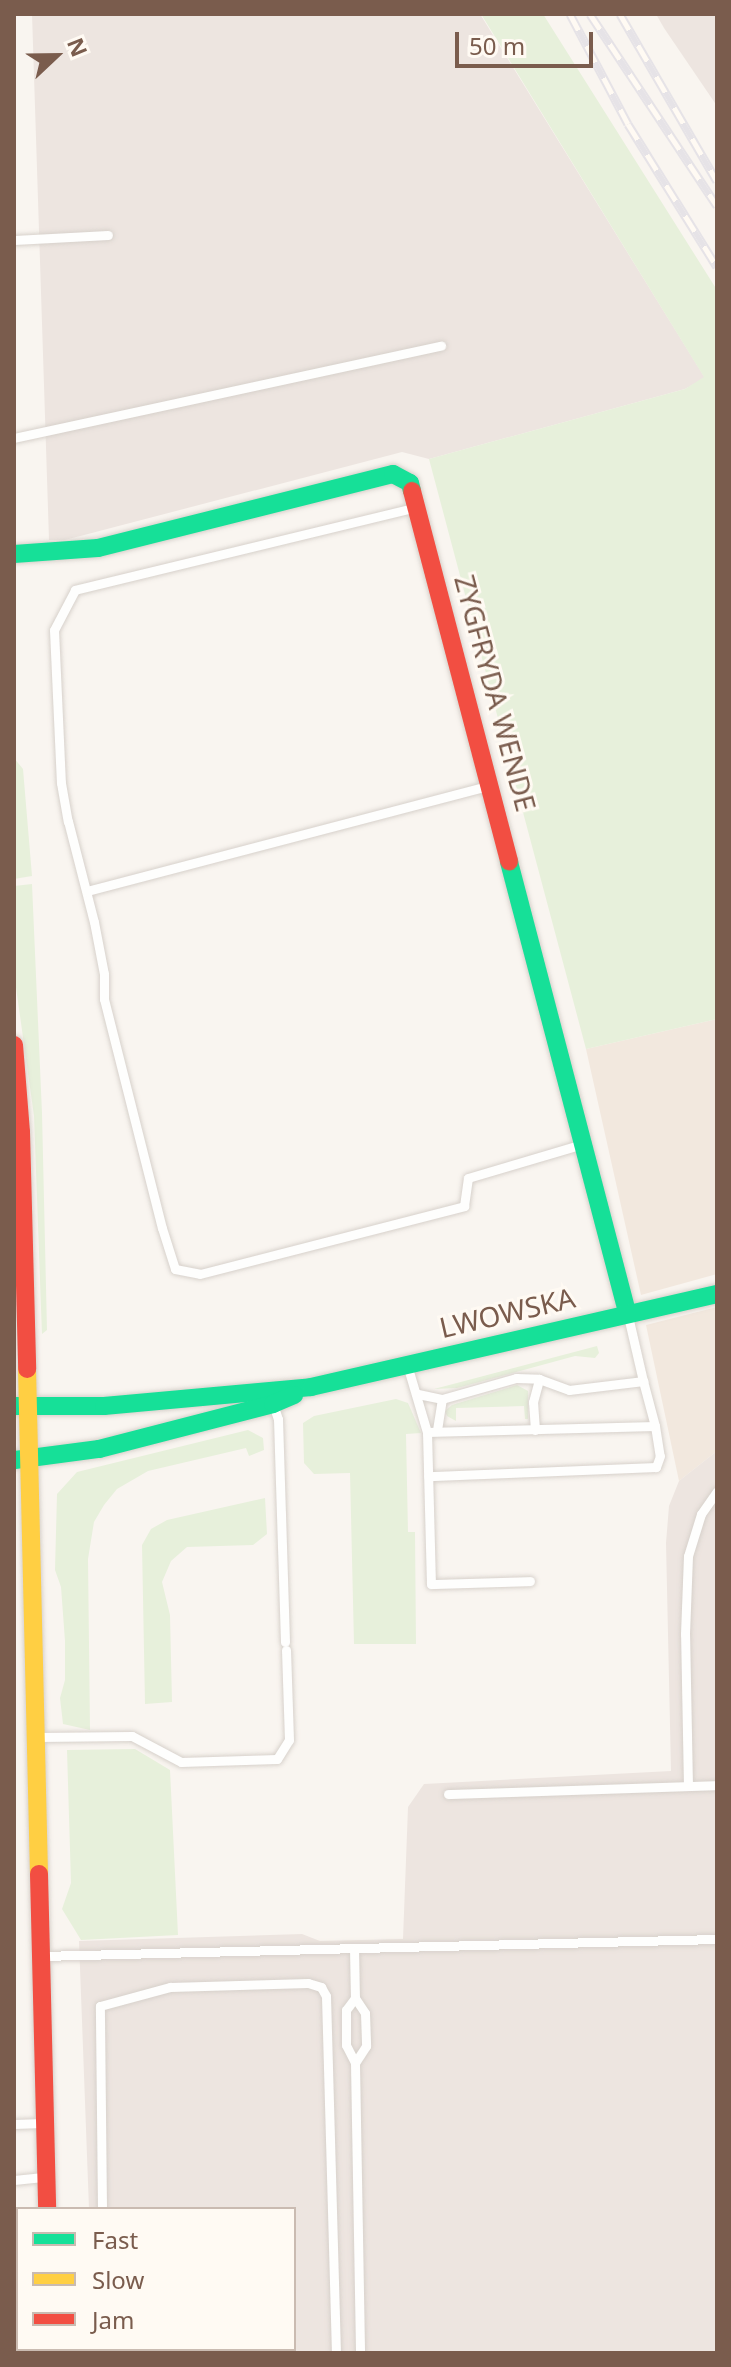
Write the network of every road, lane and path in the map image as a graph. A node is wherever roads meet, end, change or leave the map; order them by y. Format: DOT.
graph roads {
  1 [pos="108,235"];
  2 [pos="14,240"];
  3 [pos="441,346"];
  4 [pos="14,438"];
  5 [pos="417,507"];
  6 [pos="14,554"];
  7 [pos="491,785"];
  8 [pos="87,891"];
  9 [pos="14,1045"];
  10 [pos="18,1132"];
  11 [pos="584,1144"];
  12 [pos="717,1294"];
  13 [pos="627,1313"];
  14 [pos="408,1365"];
  15 [pos="539,1379"];
  16 [pos="643,1381"];
  17 [pos="311,1387"];
  18 [pos="418,1394"];
  19 [pos="442,1399"];
  20 [pos="273,1404"];
  21 [pos="21,1406"];
  22 [pos="655,1426"];
  23 [pos="535,1430"];
  24 [pos="432,1431"];
  25 [pos="21,1460"];
  26 [pos="428,1476"];
  27 [pos="717,1491"];
  28 [pos="530,1581"];
  29 [pos="35,1737"];
  30 [pos="717,1785"];
  31 [pos="688,1786"];
  32 [pos="448,1794"];
  33 [pos="717,1939"];
  34 [pos="354,1948"];
  35 [pos="40,1956"];
  36 [pos="355,1998"];
  37 [pos="355,2063"];
  38 [pos="45,2123"];
  39 [pos="14,2124"];
  40 [pos="47,2177"];
  41 [pos="14,2180"];
  42 [pos="47,2207"];
  43 [pos="102,2207"];
  44 [pos="336,2353"];
  45 [pos="360,2353"];
  1 -- 2 [label="lane"];
  3 -- 4 [label="lane"];
  5 -- 6 [label="street, ZYGFRYDA WENDE"];
  5 -- 7 [label="street, ZYGFRYDA WENDE"];
  5 -- 8 [label="lane"];
  7 -- 8 [label="lane"];
  7 -- 11 [label="street, ZYGFRYDA WENDE"];
  8 -- 11 [label="lane"];
  9 -- 10 [label="street"];
  10 -- 21 [label="street"];
  11 -- 13 [label="street, ZYGFRYDA WENDE"];
  12 -- 13 [label="street, LWOWSKA"];
  13 -- 14 [label="street, LWOWSKA"];
  13 -- 16 [label="lane"];
  14 -- 17 [label="street, LWOWSKA"];
  14 -- 18 [label="lane"];
  15 -- 16 [label="lane"];
  15 -- 19 [label="lane"];
  15 -- 23 [label="lane"];
  16 -- 22 [label="lane"];
  17 -- 20 [label="street, LWOWSKA"];
  17 -- 21 [label="street, LWOWSKA"];
  18 -- 19 [label="lane"];
  18 -- 24 [label="lane"];
  19 -- 24 [label="lane"];
  20 -- 25 [label="street, LWOWSKA"];
  20 -- 29 [label="lane"];
  21 -- 25 [label="street"];
  22 -- 23 [label="lane"];
  22 -- 26 [label="lane"];
  23 -- 24 [label="lane"];
  24 -- 26 [label="lane"];
  25 -- 29 [label="street"];
  26 -- 28 [label="lane"];
  27 -- 31 [label="lane"];
  29 -- 35 [label="street"];
  30 -- 31 [label="lane"];
  31 -- 32 [label="lane"];
  33 -- 34 [label="lane"];
  34 -- 35 [label="lane"];
  34 -- 36 [label="lane"];
  35 -- 38 [label="street"];
  36 -- 37 [label="lane"];
  36 -- 37 [label="lane"];
  37 -- 45 [label="lane"];
  38 -- 39 [label="lane"];
  38 -- 40 [label="street"];
  40 -- 41 [label="lane"];
  40 -- 42 [label="street"];
  43 -- 44 [label="lane"];
}
